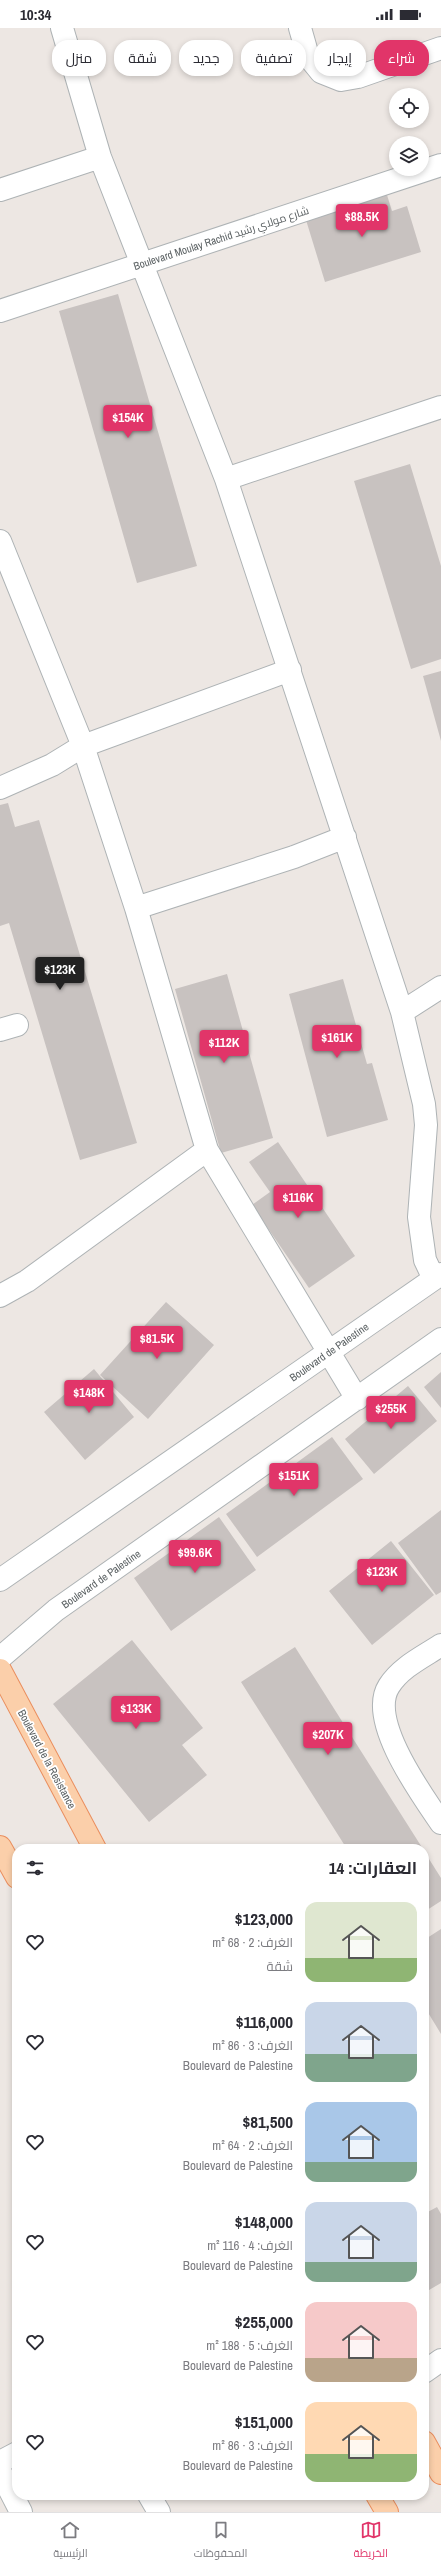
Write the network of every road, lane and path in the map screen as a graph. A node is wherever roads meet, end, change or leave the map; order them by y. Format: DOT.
graph roads {
  1 [pos="300,28"];
  2 [pos="66,29"];
  3 [pos="441,48"];
  4 [pos="100,157"];
  5 [pos="441,165"];
  6 [pos="0,190"];
  7 [pos="141,264"];
  8 [pos="0,311"];
  9 [pos="439,414"];
  10 [pos="226,479"];
  11 [pos="1,546"];
  12 [pos="290,670"];
  13 [pos="83,746"];
  14 [pos="0,788"];
  15 [pos="345,837"];
  16 [pos="136,908"];
  17 [pos="441,987"];
  18 [pos="402,1012"];
  19 [pos="206,1150"];
  20 [pos="437,1276"];
  21 [pos="0,1296"];
  22 [pos="441,1339"];
  23 [pos="330,1353"];
  24 [pos="357,1398"];
  25 [pos="0,1580"];
  26 [pos="441,1645"];
  27 [pos="0,1658"];
  28 [pos="0,1670"];
  29 [pos="441,1823"];
  30 [pos="92,1844"];
  31 [pos="0,1847"];
  32 [pos="12,1868"];
  33 [pos="441,2360"];
  34 [pos="429,2368"];
  35 [pos="429,2451"];
  36 [pos="12,2456"];
  37 [pos="0,2462"];
  38 [pos="0,2471"];
  39 [pos="441,2472"];
  40 [pos="12,2494"];
  41 [pos="15,2500"];
  42 [pos="152,2500"];
  43 [pos="380,2500"];
  44 [pos="21,2512"];
  45 [pos="159,2512"];
  46 [pos="387,2512"];
  1 -- 3 [label="street"];
  2 -- 4 [label="street"];
  4 -- 6 [label="street"];
  4 -- 7 [label="street"];
  5 -- 7 [label="street, Boulevard Moulay Rachid شارع مولاي رشيد"];
  7 -- 8 [label="street, Boulevard Moulay Rachid شارع مولاي رشيد"];
  7 -- 10 [label="street"];
  9 -- 10 [label="street"];
  10 -- 12 [label="street"];
  11 -- 13 [label="street"];
  12 -- 13 [label="street"];
  12 -- 15 [label="street"];
  13 -- 14 [label="street"];
  13 -- 16 [label="street"];
  15 -- 16 [label="street"];
  15 -- 18 [label="street"];
  16 -- 19 [label="street"];
  17 -- 18 [label="street"];
  18 -- 20 [label="street"];
  19 -- 21 [label="street"];
  19 -- 23 [label="street"];
  20 -- 23 [label="street, Boulevard de Palestine"];
  22 -- 24 [label="street, Boulevard de Palestine"];
  23 -- 24 [label="street"];
  23 -- 25 [label="street, Boulevard de Palestine"];
  24 -- 27 [label="street, Boulevard de Palestine"];
  26 -- 29 [label="street"];
  28 -- 30 [label="main road, Boulevard de la Resistance"];
  31 -- 32 [label="main road"];
  33 -- 34 [label="street"];
  35 -- 39 [label="main road"];
  36 -- 37 [label="street"];
  38 -- 40 [label="street"];
  41 -- 44 [label="street"];
  42 -- 45 [label="street"];
  43 -- 46 [label="main road"];
}
